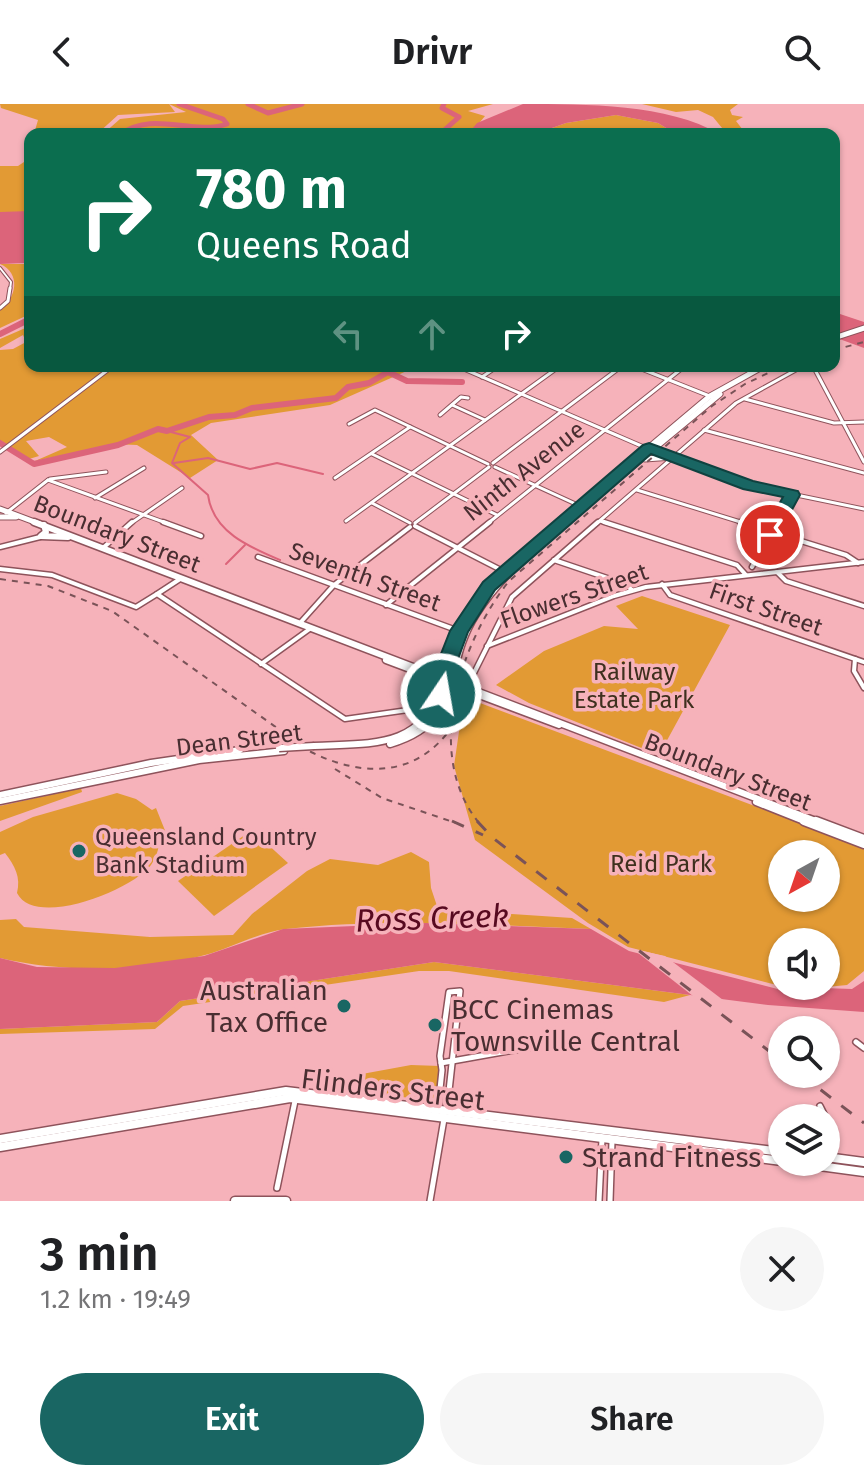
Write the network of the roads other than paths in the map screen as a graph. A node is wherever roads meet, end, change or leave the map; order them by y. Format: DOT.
graph roads {
  1 [pos="0,268"];
  2 [pos="0,308"];
  3 [pos="864,328"];
  4 [pos="840,336"];
  5 [pos="105,372"];
  6 [pos="471,372"];
  7 [pos="489,372"];
  8 [pos="552,372"];
  9 [pos="614,372"];
  10 [pos="650,372"];
  11 [pos="677,372"];
  12 [pos="752,372"];
  13 [pos="792,372"];
  14 [pos="816,372"];
  15 [pos="482,377"];
  16 [pos="668,379"];
  17 [pos="522,394"];
  18 [pos="712,397"];
  19 [pos="468,398"];
  20 [pos="743,399"];
  21 [pos="452,405"];
  22 [pos="563,411"];
  23 [pos="434,412"];
  24 [pos="485,420"];
  25 [pos="864,422"];
  26 [pos="841,423"];
  27 [pos="349,424"];
  28 [pos="410,427"];
  29 [pos="605,429"];
  30 [pos="704,430"];
  31 [pos="450,445"];
  32 [pos="655,448"];
  33 [pos="1,451"];
  34 [pos="666,453"];
  35 [pos="372,454"];
  36 [pos="674,456"];
  37 [pos="641,461"];
  38 [pos="864,462"];
  39 [pos="491,465"];
  40 [pos="144,468"];
  41 [pos="106,472"];
  42 [pos="864,473"];
  43 [pos="412,474"];
  44 [pos="335,478"];
  45 [pos="48,480"];
  46 [pos="535,485"];
  47 [pos="182,488"];
  48 [pos="636,489"];
  49 [pos="454,493"];
  50 [pos="792,495"];
  51 [pos="95,498"];
  52 [pos="372,503"];
  53 [pos="580,506"];
  54 [pos="0,509"];
  55 [pos="864,509"];
  56 [pos="8,512"];
  57 [pos="141,515"];
  58 [pos="497,515"];
  59 [pos="0,517"];
  60 [pos="24,517"];
  61 [pos="346,521"];
  62 [pos="600,521"];
  63 [pos="44,525"];
  64 [pos="412,525"];
  65 [pos="57,530"];
  66 [pos="772,532"];
  67 [pos="41,536"];
  68 [pos="201,536"];
  69 [pos="77,538"];
  70 [pos="0,547"];
  71 [pos="456,547"];
  72 [pos="103,548"];
  73 [pos="258,557"];
  74 [pos="554,560"];
  75 [pos="861,562"];
  76 [pos="752,567"];
  77 [pos="0,569"];
  78 [pos="506,572"];
  79 [pos="777,572"];
  80 [pos="746,575"];
  81 [pos="182,578"];
  82 [pos="662,584"];
  83 [pos="334,585"];
  84 [pos="632,590"];
  85 [pos="157,594"];
  86 [pos="386,605"];
  87 [pos="864,606"];
  88 [pos="300,623"];
  89 [pos="311,628"];
  90 [pos="459,631"];
  91 [pos="355,645"];
  92 [pos="487,646"];
  93 [pos="855,659"];
  94 [pos="398,660"];
  95 [pos="864,662"];
  96 [pos="261,664"];
  97 [pos="447,668"];
  98 [pos="472,677"];
  99 [pos="448,682"];
  100 [pos="864,688"];
  101 [pos="446,701"];
  102 [pos="499,705"];
  103 [pos="422,708"];
  104 [pos="316,748"];
  105 [pos="140,768"];
  106 [pos="0,795"];
  107 [pos="0,801"];
  108 [pos="864,842"];
  109 [pos="856,1042"];
  110 [pos="531,1047"];
  111 [pos="864,1048"];
  112 [pos="454,1061"];
  113 [pos="441,1063"];
  114 [pos="259,1094"];
  115 [pos="296,1099"];
  116 [pos="442,1112"];
  117 [pos="607,1134"];
  118 [pos="0,1139"];
  119 [pos="0,1147"];
  120 [pos="768,1151"];
  121 [pos="768,1159"];
  122 [pos="840,1160"];
  123 [pos="862,1162"];
  124 [pos="840,1169"];
  125 [pos="864,1172"];
  126 [pos="277,1188"];
  127 [pos="430,1200"];
  128 [pos="235,1201"];
  129 [pos="286,1201"];
  130 [pos="599,1201"];
  131 [pos="610,1201"];
  1 -- 2 [label="street"];
  3 -- 4 [label="main road"];
  5 -- 33 [label="street"];
  6 -- 15 [label="street"];
  7 -- 15 [label="street"];
  8 -- 17 [label="street"];
  9 -- 22 [label="street"];
  10 -- 16 [label="street"];
  11 -- 16 [label="street, Ninth Avenue"];
  12 -- 18 [label="main road"];
  13 -- 20 [label="street"];
  14 -- 26 [label="street"];
  15 -- 17 [label="street"];
  16 -- 18 [label="street"];
  16 -- 29 [label="street, Ninth Avenue"];
  17 -- 22 [label="street"];
  17 -- 24 [label="street"];
  18 -- 32 [label="main road"];
  18 -- 32 [label="main road"];
  19 -- 21 [label="street"];
  20 -- 26 [label="street"];
  20 -- 30 [label="street"];
  21 -- 23 [label="street"];
  21 -- 24 [label="street"];
  22 -- 29 [label="street"];
  22 -- 39 [label="street"];
  24 -- 31 [label="street"];
  25 -- 26 [label="street"];
  26 -- 38 [label="street"];
  27 -- 28 [label="street"];
  28 -- 31 [label="street"];
  28 -- 35 [label="street"];
  29 -- 32 [label="street"];
  29 -- 46 [label="street, Ninth Avenue"];
  30 -- 36 [label="street"];
  30 -- 42 [label="street"];
  31 -- 39 [label="street"];
  31 -- 43 [label="street"];
  32 -- 34 [label="main road"];
  32 -- 36 [label="street"];
  32 -- 37 [label="main road"];
  32 -- 53 [label="main road"];
  34 -- 36 [label="street"];
  35 -- 43 [label="street"];
  35 -- 44 [label="street"];
  36 -- 37 [label="main road"];
  36 -- 48 [label="street"];
  36 -- 50 [label="street"];
  37 -- 78 [label="main road"];
  39 -- 46 [label="street"];
  39 -- 49 [label="street"];
  40 -- 51 [label="street"];
  41 -- 45 [label="street"];
  43 -- 49 [label="street"];
  43 -- 52 [label="street"];
  45 -- 51 [label="street"];
  45 -- 56 [label="street"];
  46 -- 53 [label="street"];
  46 -- 58 [label="street, Ninth Avenue"];
  47 -- 57 [label="street"];
  48 -- 62 [label="street"];
  48 -- 66 [label="street"];
  49 -- 58 [label="street"];
  49 -- 64 [label="street"];
  50 -- 55 [label="street"];
  50 -- 66 [label="street"];
  51 -- 57 [label="street"];
  52 -- 61 [label="street"];
  52 -- 64 [label="street"];
  53 -- 78 [label="main road"];
  54 -- 56 [label="main road, Boundary Street"];
  56 -- 59 [label="street"];
  56 -- 60 [label="main road, Boundary Street"];
  57 -- 68 [label="street"];
  57 -- 72 [label="street"];
  58 -- 71 [label="street, Ninth Avenue"];
  59 -- 60 [label="main road"];
  60 -- 63 [label="main road, Boundary Street"];
  62 -- 74 [label="street"];
  62 -- 80 [label="street"];
  63 -- 65 [label="main road, Boundary Street"];
  63 -- 67 [label="main road"];
  64 -- 71 [label="street"];
  64 -- 83 [label="street"];
  65 -- 67 [label="street"];
  65 -- 69 [label="main road, Boundary Street"];
  66 -- 75 [label="street"];
  66 -- 76 [label="street"];
  67 -- 69 [label="main road"];
  67 -- 70 [label="street"];
  69 -- 72 [label="main road, Boundary Street"];
  71 -- 78 [label="street"];
  71 -- 86 [label="street, Ninth Avenue"];
  72 -- 81 [label="main road, Boundary Street"];
  73 -- 83 [label="street, Seventh Street"];
  74 -- 84 [label="street"];
  74 -- 92 [label="street"];
  75 -- 79 [label="street, Flowers Street"];
  77 -- 85 [label="street"];
  78 -- 90 [label="main road"];
  78 -- 99 [label="main road"];
  79 -- 80 [label="street, Flowers Street"];
  79 -- 87 [label="street"];
  80 -- 82 [label="street, Flowers Street"];
  81 -- 85 [label="street"];
  81 -- 88 [label="main road, Boundary Street"];
  82 -- 84 [label="street, Flowers Street"];
  82 -- 93 [label="street, First Street"];
  83 -- 86 [label="street, Seventh Street"];
  83 -- 88 [label="street"];
  84 -- 92 [label="street, Flowers Street"];
  85 -- 96 [label="street"];
  86 -- 90 [label="street, Seventh Street"];
  88 -- 89 [label="main road, Boundary Street"];
  89 -- 91 [label="main road, Boundary Street"];
  89 -- 96 [label="street"];
  90 -- 97 [label="main road"];
  91 -- 94 [label="main road, Boundary Street"];
  91 -- 99 [label="main road, Boundary Street"];
  92 -- 98 [label="street"];
  93 -- 95 [label="street, First Street"];
  93 -- 100 [label="street"];
  94 -- 97 [label="main road"];
  94 -- 99 [label="main road, Boundary Street"];
  96 -- 103 [label="street"];
  97 -- 99 [label="main road"];
  99 -- 101 [label="main road, Dean Street"];
  99 -- 102 [label="main road, Boundary Street"];
  99 -- 104 [label="main road, Dean Street"];
  99 -- 108 [label="main road, Boundary Street"];
  101 -- 102 [label="main road"];
  101 -- 104 [label="main road, Dean Street"];
  102 -- 108 [label="main road, Boundary Street"];
  104 -- 105 [label="main road, Dean Street, bridge"];
  105 -- 106 [label="main road, Dean Street"];
  105 -- 107 [label="main road, Dean Street"];
  109 -- 111 [label="street"];
  110 -- 112 [label="street"];
  112 -- 113 [label="street"];
  112 -- 113 [label="street"];
  112 -- 116 [label="street"];
  113 -- 116 [label="street"];
  114 -- 115 [label="main road"];
  114 -- 116 [label="main road, Flinders Street"];
  114 -- 118 [label="main road, Flinders Street"];
  115 -- 116 [label="main road, Flinders Street"];
  115 -- 119 [label="main road, Flinders Street"];
  115 -- 126 [label="street"];
  116 -- 117 [label="main road, Flinders Street"];
  116 -- 127 [label="street"];
  117 -- 120 [label="main road, Flinders Street"];
  117 -- 121 [label="main road, Flinders Street"];
  117 -- 130 [label="street"];
  117 -- 131 [label="street"];
  122 -- 123 [label="main road"];
  124 -- 125 [label="main road"];
  128 -- 129 [label="main road"];
}
